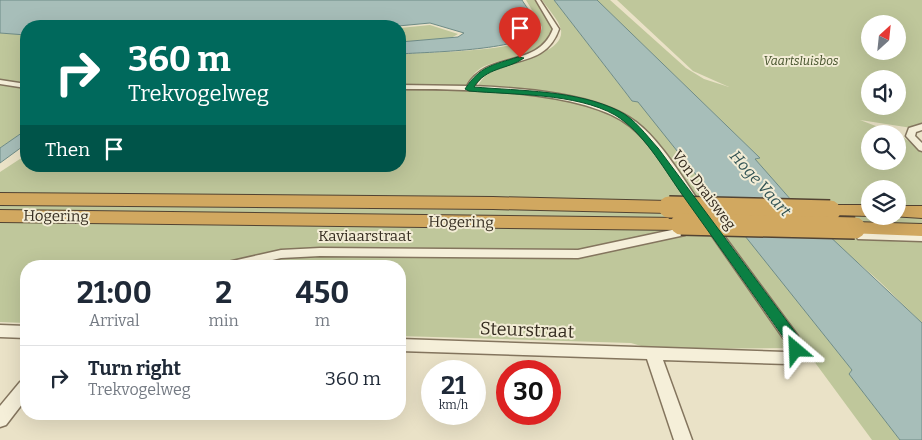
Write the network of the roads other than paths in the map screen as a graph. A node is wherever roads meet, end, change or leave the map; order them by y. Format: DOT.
graph roads {
  1 [pos="538,0"];
  2 [pos="0,82"];
  3 [pos="20,85"];
  4 [pos="406,87"];
  5 [pos="469,89"];
  6 [pos="922,127"];
  7 [pos="922,148"];
  8 [pos="0,199"];
  9 [pos="861,211"];
  10 [pos="906,212"];
  11 [pos="922,212"];
  12 [pos="0,216"];
  13 [pos="681,228"];
  14 [pos="922,230"];
  15 [pos="858,232"];
  16 [pos="922,237"];
  17 [pos="254,260"];
  18 [pos="0,331"];
  19 [pos="20,332"];
  20 [pos="406,345"];
  21 [pos="796,350"];
  22 [pos="653,354"];
  23 [pos="20,394"];
  24 [pos="0,420"];
  25 [pos="683,440"];
  1 -- 5 [label="street"];
  2 -- 3 [label="street"];
  4 -- 5 [label="street, Von Draisweg"];
  5 -- 21 [label="street, Von Draisweg"];
  6 -- 7 [label="street"];
  8 -- 9 [label="highway, Hogering, bridge"];
  10 -- 11 [label="highway"];
  12 -- 13 [label="highway, Hogering"];
  13 -- 15 [label="highway, Hogering, bridge"];
  13 -- 17 [label="street, Kaviaarstraat"];
  14 -- 15 [label="highway, Hogering"];
  15 -- 16 [label="street"];
  18 -- 19 [label="street"];
  20 -- 22 [label="street, Steurstraat"];
  21 -- 22 [label="street, Steurstraat"];
  22 -- 25 [label="street"];
  23 -- 24 [label="street"];
}
